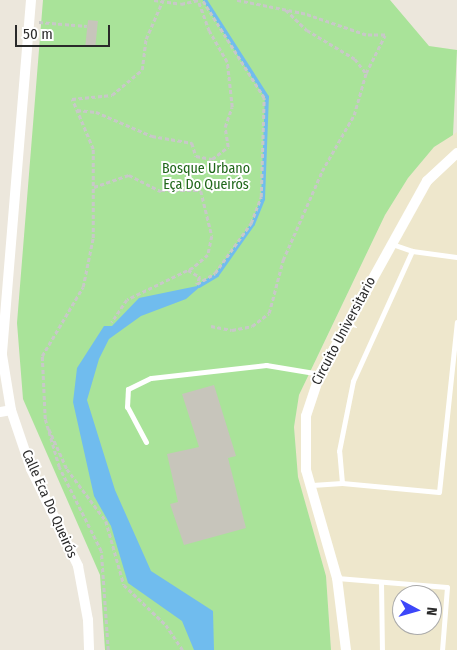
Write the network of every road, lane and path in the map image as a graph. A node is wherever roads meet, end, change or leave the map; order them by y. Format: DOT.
graph roads {
  1 [pos="31,0"];
  2 [pos="154,0"];
  3 [pos="200,0"];
  4 [pos="235,0"];
  5 [pos="189,1"];
  6 [pos="162,2"];
  7 [pos="285,9"];
  8 [pos="29,21"];
  9 [pos="87,26"];
  10 [pos="366,73"];
  11 [pos="77,110"];
  12 [pos="457,153"];
  13 [pos="94,187"];
  14 [pos="391,244"];
  15 [pos="412,251"];
  16 [pos="457,256"];
  17 [pos="188,270"];
  18 [pos="112,322"];
  19 [pos="457,322"];
  20 [pos="211,326"];
  21 [pos="320,374"];
  22 [pos="11,410"];
  23 [pos="0,412"];
  24 [pos="45,419"];
  25 [pos="146,442"];
  26 [pos="342,483"];
  27 [pos="312,485"];
  28 [pos="337,578"];
  29 [pos="381,582"];
  30 [pos="89,650"];
  31 [pos="108,650"];
  32 [pos="183,650"];
  33 [pos="346,650"];
  34 [pos="382,650"];
  35 [pos="442,650"];
  1 -- 8 [label="street, Calle Eca Do Queirós"];
  2 -- 6 [label="path"];
  3 -- 5 [label="path"];
  3 -- 11 [label="path"];
  3 -- 17 [label="path"];
  4 -- 7 [label="path"];
  5 -- 6 [label="path"];
  6 -- 11 [label="path"];
  7 -- 10 [label="path"];
  7 -- 10 [label="path"];
  8 -- 9 [label="path"];
  8 -- 22 [label="street, Calle Eca Do Queirós"];
  10 -- 20 [label="path"];
  11 -- 13 [label="path"];
  12 -- 14 [label="street, Circuito Universitario"];
  13 -- 17 [label="path"];
  13 -- 24 [label="path"];
  14 -- 15 [label="lane"];
  14 -- 21 [label="street, Circuito Universitario"];
  15 -- 16 [label="lane"];
  15 -- 26 [label="lane"];
  17 -- 18 [label="path"];
  19 -- 26 [label="lane"];
  21 -- 25 [label="lane"];
  21 -- 27 [label="street, Circuito Universitario"];
  22 -- 23 [label="street"];
  22 -- 30 [label="street, Calle Eca Do Queirós"];
  24 -- 31 [label="path"];
  24 -- 32 [label="path"];
  26 -- 27 [label="lane"];
  27 -- 28 [label="street, Circuito Universitario"];
  28 -- 29 [label="lane"];
  28 -- 33 [label="street, Circuito Universitario"];
  29 -- 34 [label="lane"];
  29 -- 35 [label="lane"];
}
